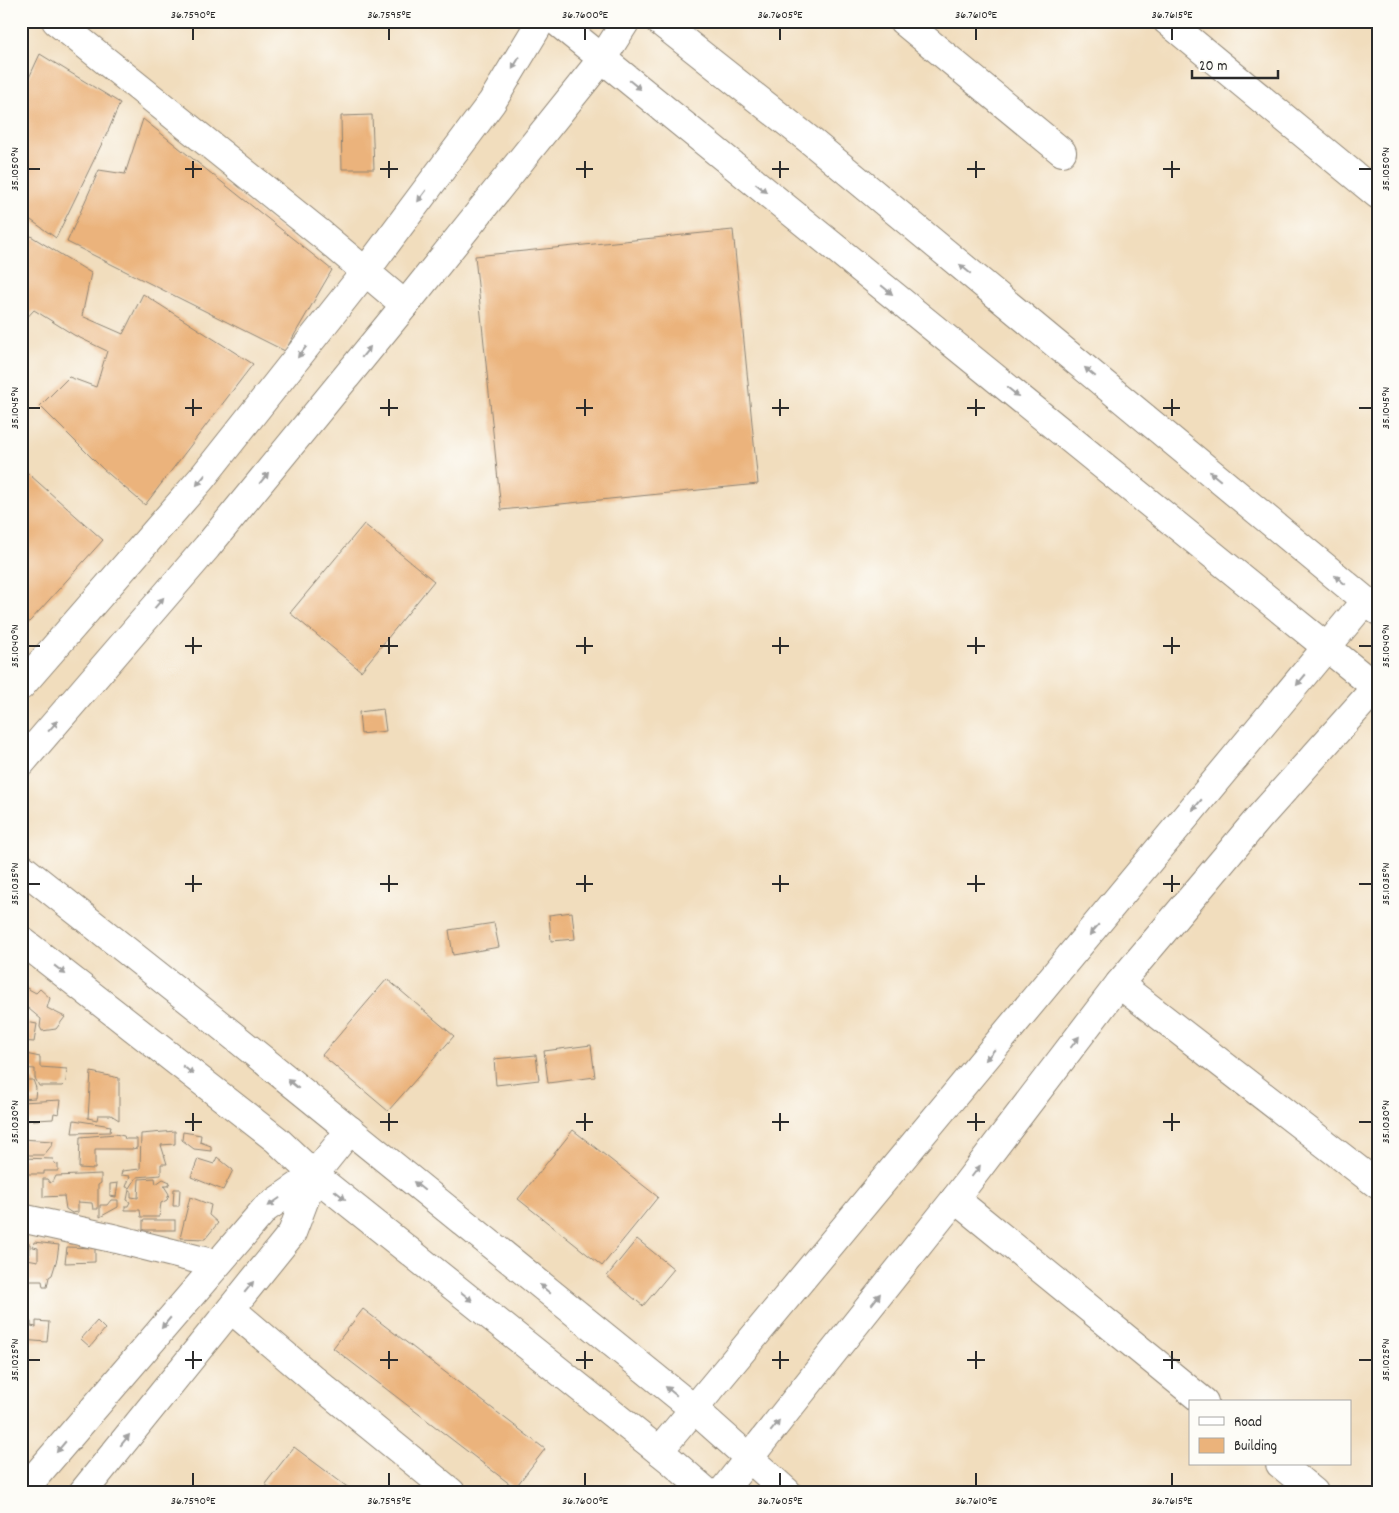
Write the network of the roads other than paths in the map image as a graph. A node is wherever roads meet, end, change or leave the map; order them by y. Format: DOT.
graph roads {
  1 [pos="56,21"];
  2 [pos="541,21"];
  3 [pos="556,21"];
  4 [pos="626,21"];
  5 [pos="659,21"];
  6 [pos="903,21"];
  7 [pos="1167,21"];
  8 [pos="602,58"];
  9 [pos="1062,152"];
  10 [pos="1378,195"];
  11 [pos="365,272"];
  12 [pos="405,305"];
  13 [pos="1372,606"];
  14 [pos="1328,648"];
  15 [pos="21,686"];
  16 [pos="1377,687"];
  17 [pos="21,763"];
  18 [pos="21,867"];
  19 [pos="21,940"];
  20 [pos="1119,984"];
  21 [pos="350,1130"];
  22 [pos="314,1175"];
  23 [pos="1378,1185"];
  24 [pos="955,1199"];
  25 [pos="21,1218"];
  26 [pos="216,1264"];
  27 [pos="231,1309"];
  28 [pos="1202,1400"];
  29 [pos="694,1410"];
  30 [pos="660,1451"];
  31 [pos="749,1459"];
  32 [pos="1282,1466"];
  33 [pos="22,1492"];
  34 [pos="83,1492"];
  35 [pos="451,1492"];
  36 [pos="707,1492"];
  37 [pos="722,1492"];
  38 [pos="787,1492"];
  39 [pos="1314,1492"];
  1 -- 11 [label="street"];
  2 -- 11 [label="street, one-way"];
  3 -- 8 [label="street"];
  4 -- 8 [label="street"];
  13 -- 5 [label="street, one-way"];
  6 -- 9 [label="street"];
  7 -- 10 [label="street"];
  8 -- 12 [label="street"];
  8 -- 14 [label="street, one-way"];
  11 -- 12 [label="street"];
  11 -- 15 [label="street, one-way"];
  17 -- 12 [label="street, one-way"];
  13 -- 14 [label="street"];
  14 -- 16 [label="street"];
  14 -- 29 [label="street, one-way"];
  16 -- 20 [label="street"];
  21 -- 18 [label="street, one-way"];
  19 -- 22 [label="street, one-way"];
  20 -- 23 [label="street"];
  24 -- 20 [label="street, one-way"];
  21 -- 22 [label="street"];
  29 -- 21 [label="street, one-way"];
  22 -- 26 [label="street, one-way"];
  27 -- 22 [label="street, one-way"];
  22 -- 30 [label="street, one-way"];
  24 -- 28 [label="street"];
  31 -- 24 [label="street, one-way"];
  25 -- 26 [label="street"];
  26 -- 33 [label="street, one-way"];
  34 -- 27 [label="street, one-way"];
  27 -- 35 [label="street"];
  29 -- 30 [label="street"];
  29 -- 31 [label="street"];
  30 -- 36 [label="street"];
  31 -- 37 [label="street"];
  31 -- 38 [label="street"];
  32 -- 39 [label="street"];
}
